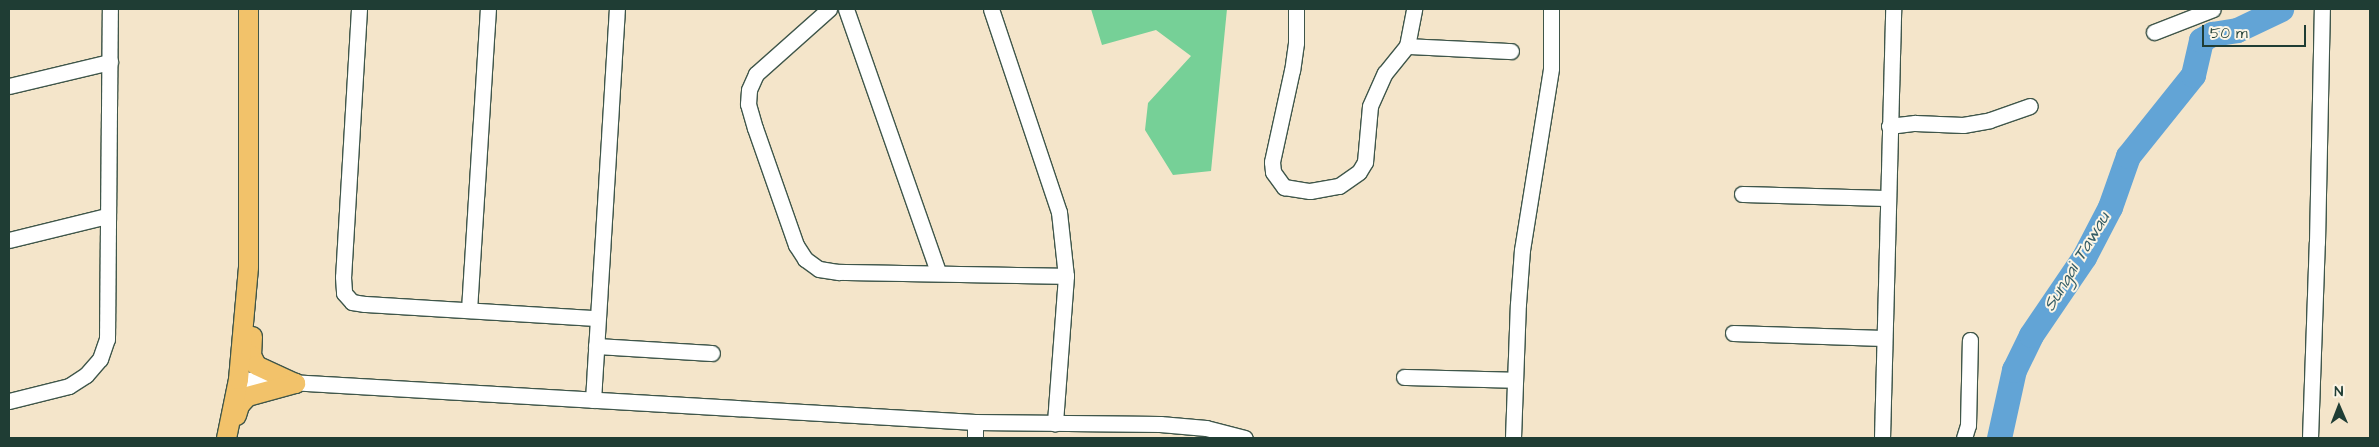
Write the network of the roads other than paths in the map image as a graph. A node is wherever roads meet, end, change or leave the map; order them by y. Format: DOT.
graph roads {
  1 [pos="110,9"];
  2 [pos="248,9"];
  3 [pos="359,9"];
  4 [pos="488,9"];
  5 [pos="617,9"];
  6 [pos="829,9"];
  7 [pos="846,9"];
  8 [pos="991,9"];
  9 [pos="1296,9"];
  10 [pos="1414,9"];
  11 [pos="1551,9"];
  12 [pos="1893,9"];
  13 [pos="2213,9"];
  14 [pos="2322,9"];
  15 [pos="2154,32"];
  16 [pos="1407,46"];
  17 [pos="1511,51"];
  18 [pos="110,62"];
  19 [pos="9,86"];
  20 [pos="2030,106"];
  21 [pos="1890,126"];
  22 [pos="1742,194"];
  23 [pos="1887,198"];
  24 [pos="108,216"];
  25 [pos="9,240"];
  26 [pos="248,267"];
  27 [pos="938,272"];
  28 [pos="1066,276"];
  29 [pos="469,310"];
  30 [pos="597,318"];
  31 [pos="1734,333"];
  32 [pos="1884,338"];
  33 [pos="1970,340"];
  34 [pos="596,346"];
  35 [pos="712,353"];
  36 [pos="1404,377"];
  37 [pos="238,379"];
  38 [pos="1515,380"];
  39 [pos="295,382"];
  40 [pos="592,400"];
  41 [pos="9,401"];
  42 [pos="975,422"];
  43 [pos="1055,424"];
  44 [pos="227,434"];
  45 [pos="1227,435"];
  46 [pos="975,438"];
  47 [pos="1245,438"];
  48 [pos="1514,438"];
  49 [pos="1882,438"];
  50 [pos="1964,438"];
  51 [pos="2310,438"];
  1 -- 18 [label="street"];
  2 -- 26 [label="main road"];
  3 -- 29 [label="street"];
  4 -- 29 [label="street"];
  5 -- 30 [label="street"];
  6 -- 27 [label="street"];
  7 -- 27 [label="street"];
  8 -- 28 [label="street"];
  9 -- 16 [label="street"];
  10 -- 16 [label="street"];
  11 -- 38 [label="street"];
  12 -- 21 [label="street"];
  13 -- 15 [label="street"];
  14 -- 51 [label="street"];
  16 -- 17 [label="street"];
  18 -- 19 [label="street"];
  18 -- 24 [label="street"];
  20 -- 21 [label="street"];
  21 -- 23 [label="street"];
  22 -- 23 [label="street"];
  23 -- 32 [label="street"];
  24 -- 25 [label="street"];
  24 -- 41 [label="street"];
  26 -- 37 [label="main road"];
  26 -- 39 [label="main road"];
  27 -- 28 [label="street"];
  28 -- 43 [label="street"];
  29 -- 30 [label="street"];
  30 -- 34 [label="street"];
  31 -- 32 [label="street"];
  32 -- 49 [label="street"];
  33 -- 50 [label="street"];
  34 -- 35 [label="street"];
  34 -- 40 [label="street"];
  36 -- 38 [label="street"];
  37 -- 39 [label="street"];
  37 -- 44 [label="main road"];
  38 -- 48 [label="street"];
  39 -- 40 [label="street"];
  39 -- 44 [label="main road"];
  40 -- 42 [label="street"];
  42 -- 43 [label="street"];
  42 -- 46 [label="street"];
  43 -- 45 [label="street"];
  45 -- 47 [label="street"];
}
